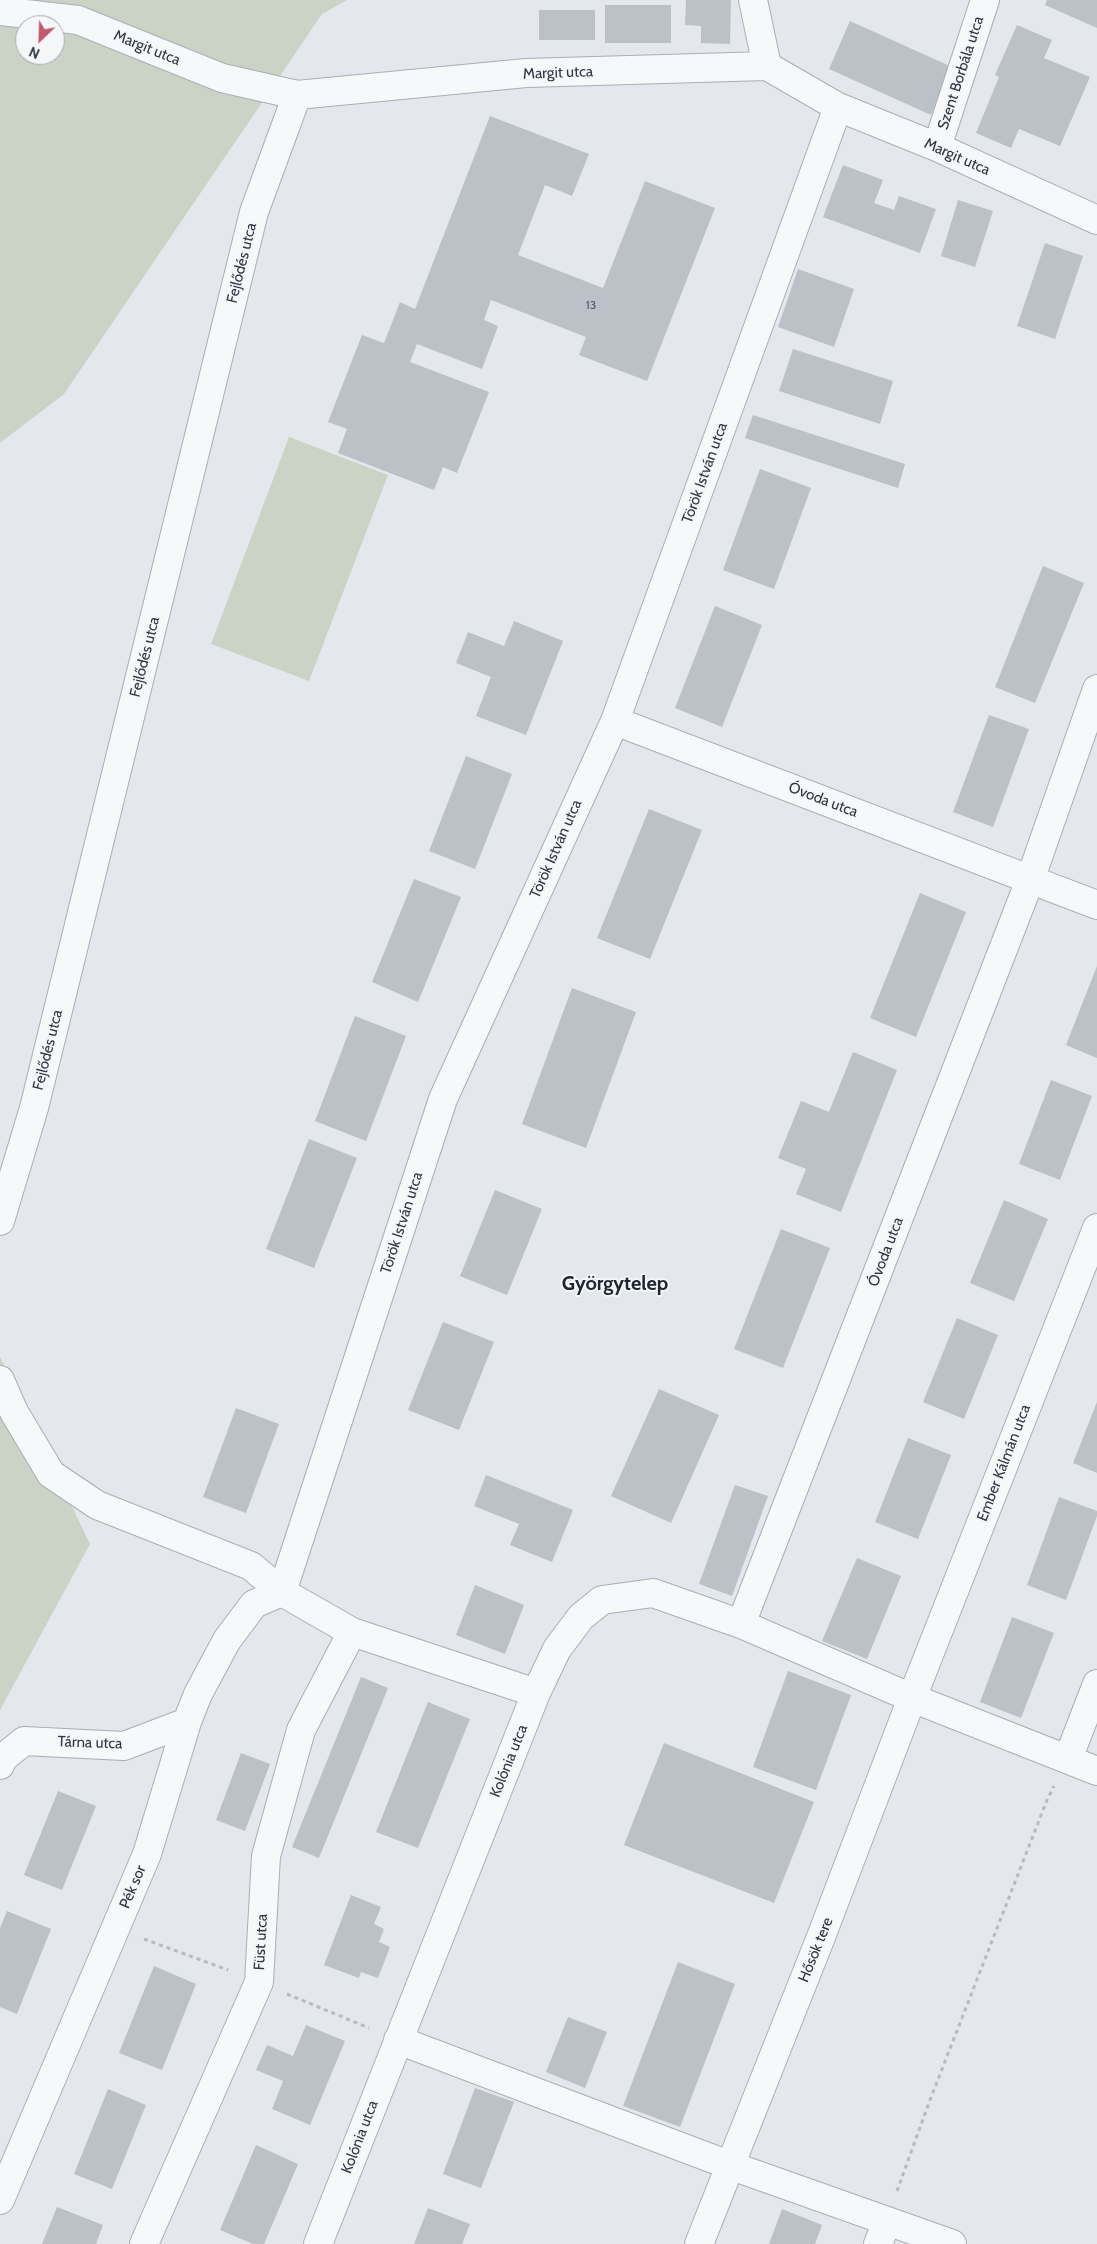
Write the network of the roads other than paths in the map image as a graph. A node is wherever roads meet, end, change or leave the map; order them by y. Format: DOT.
graph roads {
  1 [pos="753,0"];
  2 [pos="985,0"];
  3 [pos="0,10"];
  4 [pos="767,66"];
  5 [pos="297,95"];
  6 [pos="838,108"];
  7 [pos="937,147"];
  8 [pos="1097,220"];
  9 [pos="1097,689"];
  10 [pos="615,721"];
  11 [pos="1030,880"];
  12 [pos="1097,905"];
  13 [pos="0,1221"];
  14 [pos="1097,1228"];
  15 [pos="0,1380"];
  16 [pos="282,1592"];
  17 [pos="741,1624"];
  18 [pos="352,1632"];
  19 [pos="1097,1684"];
  20 [pos="536,1693"];
  21 [pos="912,1698"];
  22 [pos="187,1722"];
  23 [pos="1068,1759"];
  24 [pos="0,1765"];
  25 [pos="1097,1770"];
  26 [pos="398,2040"];
  27 [pos="729,2165"];
  28 [pos="0,2200"];
  29 [pos="882,2232"];
  30 [pos="144,2244"];
  31 [pos="318,2244"];
  32 [pos="699,2244"];
  33 [pos="952,2244"];
  1 -- 4 [label="street"];
  2 -- 7 [label="street, Szent Borbála utca"];
  3 -- 5 [label="street, Margit utca"];
  4 -- 5 [label="street, Margit utca"];
  4 -- 6 [label="street, Margit utca"];
  5 -- 13 [label="street, Fejlődés utca"];
  6 -- 7 [label="street, Margit utca"];
  6 -- 10 [label="street, Török István utca"];
  7 -- 8 [label="street, Margit utca"];
  9 -- 11 [label="street, Óvoda utca"];
  10 -- 11 [label="street, Óvoda utca"];
  10 -- 16 [label="street, Török István utca"];
  11 -- 12 [label="street, Óvoda utca"];
  11 -- 17 [label="street, Óvoda utca"];
  14 -- 21 [label="street, Ember Kálmán utca"];
  15 -- 16 [label="street"];
  16 -- 18 [label="street"];
  16 -- 22 [label="street, Pék sor"];
  17 -- 20 [label="street, Kolónia utca"];
  17 -- 21 [label="street, Kolónia utca"];
  18 -- 20 [label="street"];
  18 -- 30 [label="street, Füst utca"];
  19 -- 23 [label="street"];
  20 -- 26 [label="street, Kolónia utca"];
  21 -- 23 [label="street"];
  21 -- 27 [label="street, Hősök tere"];
  22 -- 24 [label="street, Tárna utca"];
  22 -- 28 [label="street, Pék sor"];
  23 -- 25 [label="street"];
  26 -- 27 [label="street"];
  26 -- 31 [label="street, Kolónia utca"];
  27 -- 29 [label="street"];
  27 -- 32 [label="street, Hősök tere"];
  29 -- 33 [label="street"];
}
